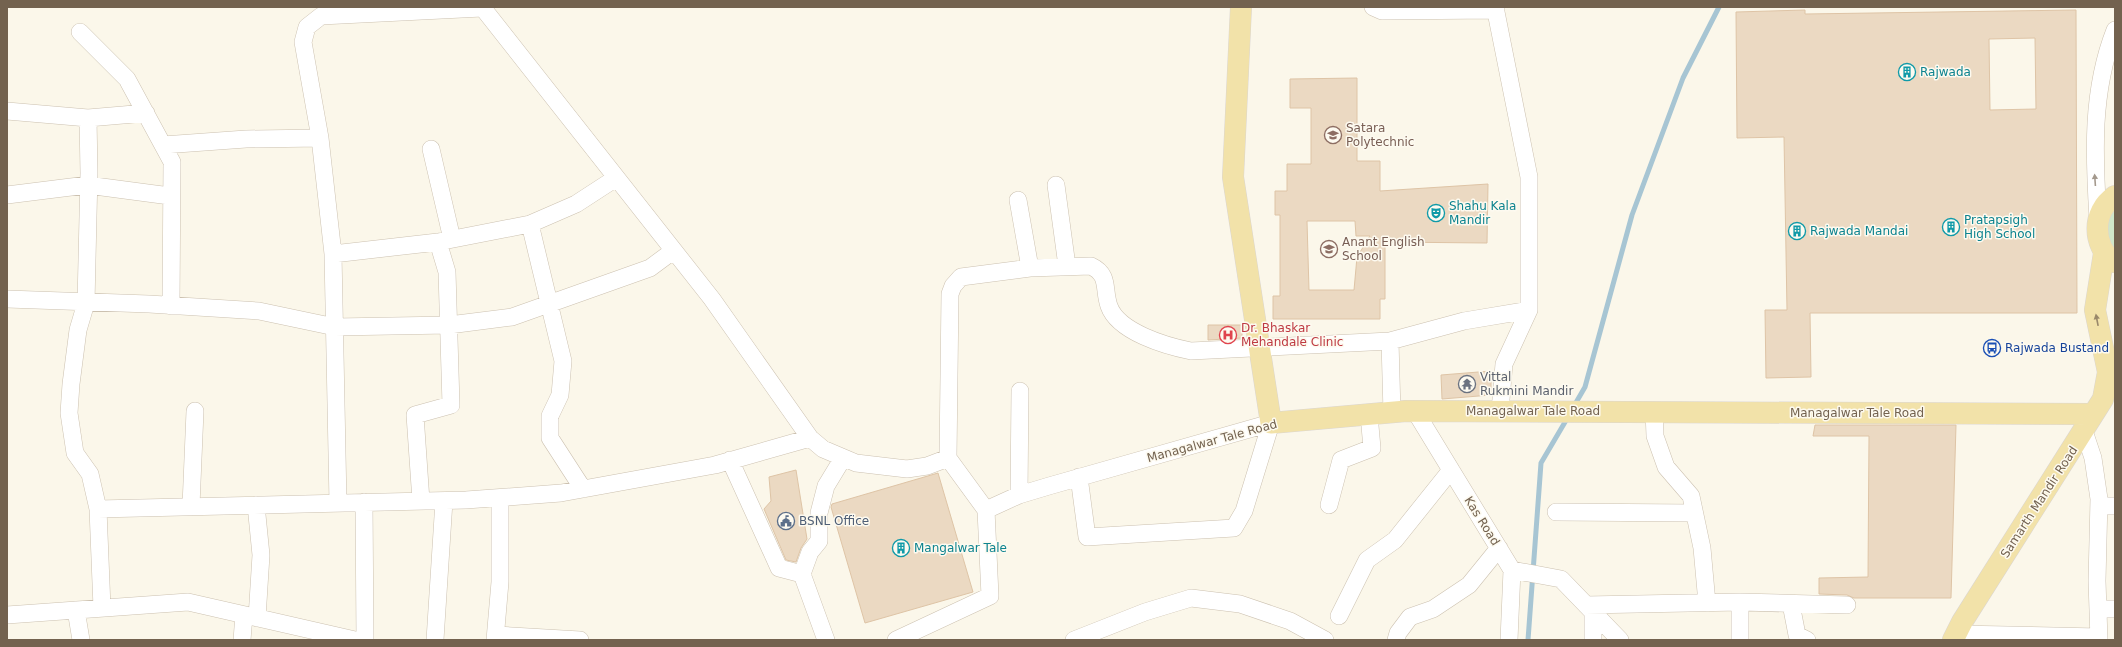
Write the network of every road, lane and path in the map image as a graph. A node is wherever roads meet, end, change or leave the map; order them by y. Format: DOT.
graph roads {
  1 [pos="482,7"];
  2 [pos="1241,7"];
  3 [pos="1373,7"];
  4 [pos="1495,9"];
  5 [pos="2115,30"];
  6 [pos="80,32"];
  7 [pos="7,111"];
  8 [pos="146,113"];
  9 [pos="88,118"];
  10 [pos="320,138"];
  11 [pos="163,145"];
  12 [pos="431,149"];
  13 [pos="616,178"];
  14 [pos="88,185"];
  15 [pos="1056,185"];
  16 [pos="7,195"];
  17 [pos="170,196"];
  18 [pos="2115,196"];
  19 [pos="1018,200"];
  20 [pos="2098,219"];
  21 [pos="530,224"];
  22 [pos="445,240"];
  23 [pos="673,251"];
  24 [pos="333,254"];
  25 [pos="2110,258"];
  26 [pos="1067,266"];
  27 [pos="1030,268"];
  28 [pos="7,299"];
  29 [pos="548,302"];
  30 [pos="86,303"];
  31 [pos="171,306"];
  32 [pos="1529,310"];
  33 [pos="449,324"];
  34 [pos="335,327"];
  35 [pos="1390,341"];
  36 [pos="1260,349"];
  37 [pos="2112,366"];
  38 [pos="1020,391"];
  39 [pos="195,411"];
  40 [pos="1415,411"];
  41 [pos="1500,411"];
  42 [pos="1654,411"];
  43 [pos="2099,411"];
  44 [pos="1392,413"];
  45 [pos="1369,415"];
  46 [pos="1271,423"];
  47 [pos="810,438"];
  48 [pos="843,458"];
  49 [pos="948,458"];
  50 [pos="730,460"];
  51 [pos="1451,470"];
  52 [pos="1079,477"];
  53 [pos="584,488"];
  54 [pos="1019,495"];
  55 [pos="500,498"];
  56 [pos="421,501"];
  57 [pos="444,501"];
  58 [pos="364,502"];
  59 [pos="338,503"];
  60 [pos="256,505"];
  61 [pos="1330,505"];
  62 [pos="191,506"];
  63 [pos="2107,506"];
  64 [pos="98,509"];
  65 [pos="986,510"];
  66 [pos="1556,512"];
  67 [pos="1694,513"];
  68 [pos="1499,548"];
  69 [pos="1512,570"];
  70 [pos="802,574"];
  71 [pos="1740,602"];
  72 [pos="1707,603"];
  73 [pos="1791,604"];
  74 [pos="1847,605"];
  75 [pos="102,608"];
  76 [pos="1590,609"];
  77 [pos="2098,609"];
  78 [pos="2115,609"];
  79 [pos="76,610"];
  80 [pos="7,615"];
  81 [pos="250,616"];
  82 [pos="1339,616"];
  83 [pos="496,637"];
  84 [pos="1955,637"];
  85 [pos="2099,639"];
  86 [pos="81,640"];
  87 [pos="242,640"];
  88 [pos="355,640"];
  89 [pos="364,640"];
  90 [pos="435,640"];
  91 [pos="580,640"];
  92 [pos="826,640"];
  93 [pos="896,640"];
  94 [pos="1074,640"];
  95 [pos="1325,640"];
  96 [pos="1396,640"];
  97 [pos="1509,640"];
  98 [pos="1593,640"];
  99 [pos="1620,640"];
  100 [pos="1740,640"];
  101 [pos="1807,640"];
  1 -- 10 [label="street"];
  1 -- 13 [label="street"];
  2 -- 36 [label="main road"];
  3 -- 4 [label="street"];
  4 -- 32 [label="street"];
  20 -- 5 [label="street, one-way"];
  6 -- 8 [label="street"];
  7 -- 9 [label="street"];
  8 -- 9 [label="street"];
  8 -- 11 [label="street"];
  9 -- 14 [label="street"];
  10 -- 11 [label="street"];
  10 -- 24 [label="street"];
  11 -- 17 [label="street"];
  12 -- 22 [label="street"];
  13 -- 21 [label="street"];
  13 -- 23 [label="street"];
  14 -- 16 [label="street"];
  14 -- 17 [label="street"];
  14 -- 30 [label="street"];
  15 -- 26 [label="street"];
  17 -- 31 [label="street"];
  18 -- 20 [label="main road"];
  19 -- 27 [label="street"];
  20 -- 25 [label="main road"];
  21 -- 22 [label="street"];
  21 -- 29 [label="street"];
  22 -- 24 [label="street"];
  22 -- 33 [label="street"];
  23 -- 29 [label="street"];
  23 -- 47 [label="street"];
  24 -- 34 [label="street"];
  37 -- 25 [label="main road, one-way"];
  26 -- 27 [label="street"];
  26 -- 36 [label="street"];
  27 -- 49 [label="street"];
  28 -- 30 [label="street"];
  29 -- 33 [label="street"];
  29 -- 53 [label="street"];
  30 -- 31 [label="street"];
  30 -- 64 [label="street"];
  31 -- 34 [label="street"];
  32 -- 35 [label="street"];
  32 -- 41 [label="street"];
  33 -- 34 [label="street"];
  33 -- 56 [label="street"];
  34 -- 59 [label="street"];
  35 -- 36 [label="street"];
  35 -- 44 [label="street"];
  36 -- 46 [label="main road"];
  37 -- 43 [label="main road, Samarth Mandir Road"];
  38 -- 54 [label="street"];
  39 -- 62 [label="street"];
  40 -- 41 [label="main road, Managalwar Tale Road"];
  40 -- 44 [label="main road, Managalwar Tale Road"];
  40 -- 51 [label="street, Kas Road"];
  41 -- 42 [label="main road, Managalwar Tale Road"];
  42 -- 43 [label="main road, Managalwar Tale Road"];
  42 -- 67 [label="street"];
  43 -- 63 [label="street"];
  43 -- 84 [label="main road, Samarth Mandir Road"];
  44 -- 45 [label="main road, Managalwar Tale Road"];
  45 -- 46 [label="main road, Managalwar Tale Road"];
  45 -- 61 [label="street"];
  46 -- 52 [label="street, Managalwar Tale Road"];
  46 -- 52 [label="street"];
  47 -- 48 [label="street"];
  47 -- 50 [label="street"];
  48 -- 49 [label="street"];
  48 -- 70 [label="street"];
  49 -- 65 [label="street"];
  50 -- 53 [label="street"];
  50 -- 70 [label="street"];
  51 -- 68 [label="street, Kas Road"];
  51 -- 82 [label="street"];
  52 -- 54 [label="street, Managalwar Tale Road"];
  53 -- 55 [label="street"];
  54 -- 65 [label="street, Managalwar Tale Road"];
  55 -- 57 [label="street"];
  55 -- 83 [label="street"];
  56 -- 57 [label="street"];
  56 -- 58 [label="street"];
  57 -- 90 [label="street"];
  58 -- 59 [label="street"];
  58 -- 89 [label="street"];
  59 -- 60 [label="street"];
  60 -- 62 [label="street"];
  60 -- 81 [label="street"];
  62 -- 64 [label="street"];
  63 -- 77 [label="street"];
  64 -- 75 [label="street"];
  65 -- 93 [label="street"];
  66 -- 67 [label="street"];
  67 -- 72 [label="street"];
  68 -- 69 [label="street, Kas Road"];
  68 -- 96 [label="street"];
  69 -- 76 [label="street"];
  69 -- 97 [label="street"];
  70 -- 92 [label="street"];
  71 -- 72 [label="street"];
  71 -- 73 [label="street"];
  71 -- 100 [label="street"];
  72 -- 76 [label="street"];
  73 -- 74 [label="street"];
  73 -- 101 [label="street"];
  75 -- 79 [label="street"];
  75 -- 81 [label="street"];
  76 -- 98 [label="street"];
  76 -- 99 [label="street"];
  77 -- 78 [label="street"];
  77 -- 85 [label="street"];
  79 -- 80 [label="street"];
  79 -- 86 [label="street"];
  81 -- 87 [label="street"];
  81 -- 88 [label="street"];
  83 -- 91 [label="street"];
  84 -- 85 [label="street"];
  94 -- 95 [label="street"];
}
